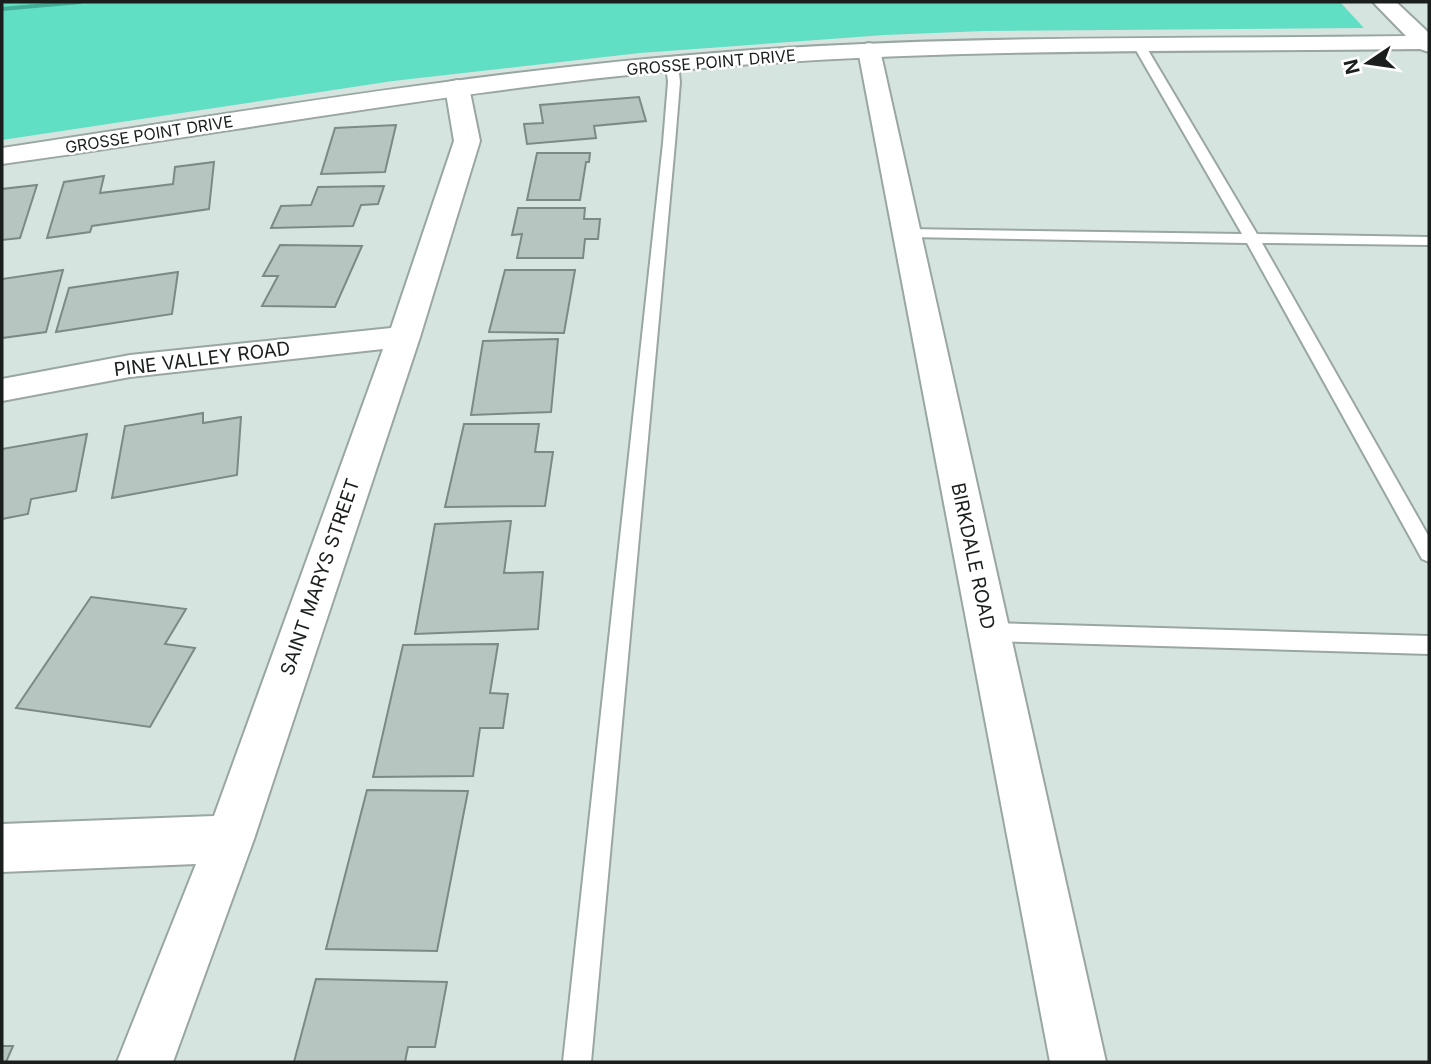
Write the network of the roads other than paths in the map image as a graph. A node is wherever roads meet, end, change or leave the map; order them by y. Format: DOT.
graph roads {
  1 [pos="1384,2"];
  2 [pos="1428,43"];
  3 [pos="1139,45"];
  4 [pos="869,50"];
  5 [pos="672,64"];
  6 [pos="457,87"];
  7 [pos="2,156"];
  8 [pos="907,233"];
  9 [pos="1252,238"];
  10 [pos="1429,241"];
  11 [pos="404,337"];
  12 [pos="2,390"];
  13 [pos="1429,554"];
  14 [pos="989,632"];
  15 [pos="1429,645"];
  16 [pos="230,839"];
  17 [pos="2,848"];
  18 [pos="145,1062"];
  19 [pos="577,1062"];
  20 [pos="1078,1062"];
  1 -- 2 [label="street"];
  2 -- 3 [label="street, GROSSE POINT DRIVE"];
  3 -- 4 [label="street, GROSSE POINT DRIVE"];
  3 -- 9 [label="lane"];
  4 -- 5 [label="street, GROSSE POINT DRIVE"];
  4 -- 8 [label="street, BIRKDALE ROAD"];
  5 -- 6 [label="street, GROSSE POINT DRIVE"];
  5 -- 19 [label="lane"];
  6 -- 7 [label="street, GROSSE POINT DRIVE"];
  6 -- 11 [label="street, SAINT MARYS STREET"];
  8 -- 9 [label="lane"];
  8 -- 14 [label="street, BIRKDALE ROAD"];
  9 -- 10 [label="lane"];
  9 -- 13 [label="lane"];
  11 -- 12 [label="street, PINE VALLEY ROAD"];
  11 -- 16 [label="street, SAINT MARYS STREET"];
  14 -- 15 [label="lane"];
  14 -- 20 [label="street, BIRKDALE ROAD"];
  16 -- 17 [label="street"];
  16 -- 18 [label="street, SAINT MARYS STREET"];
}
